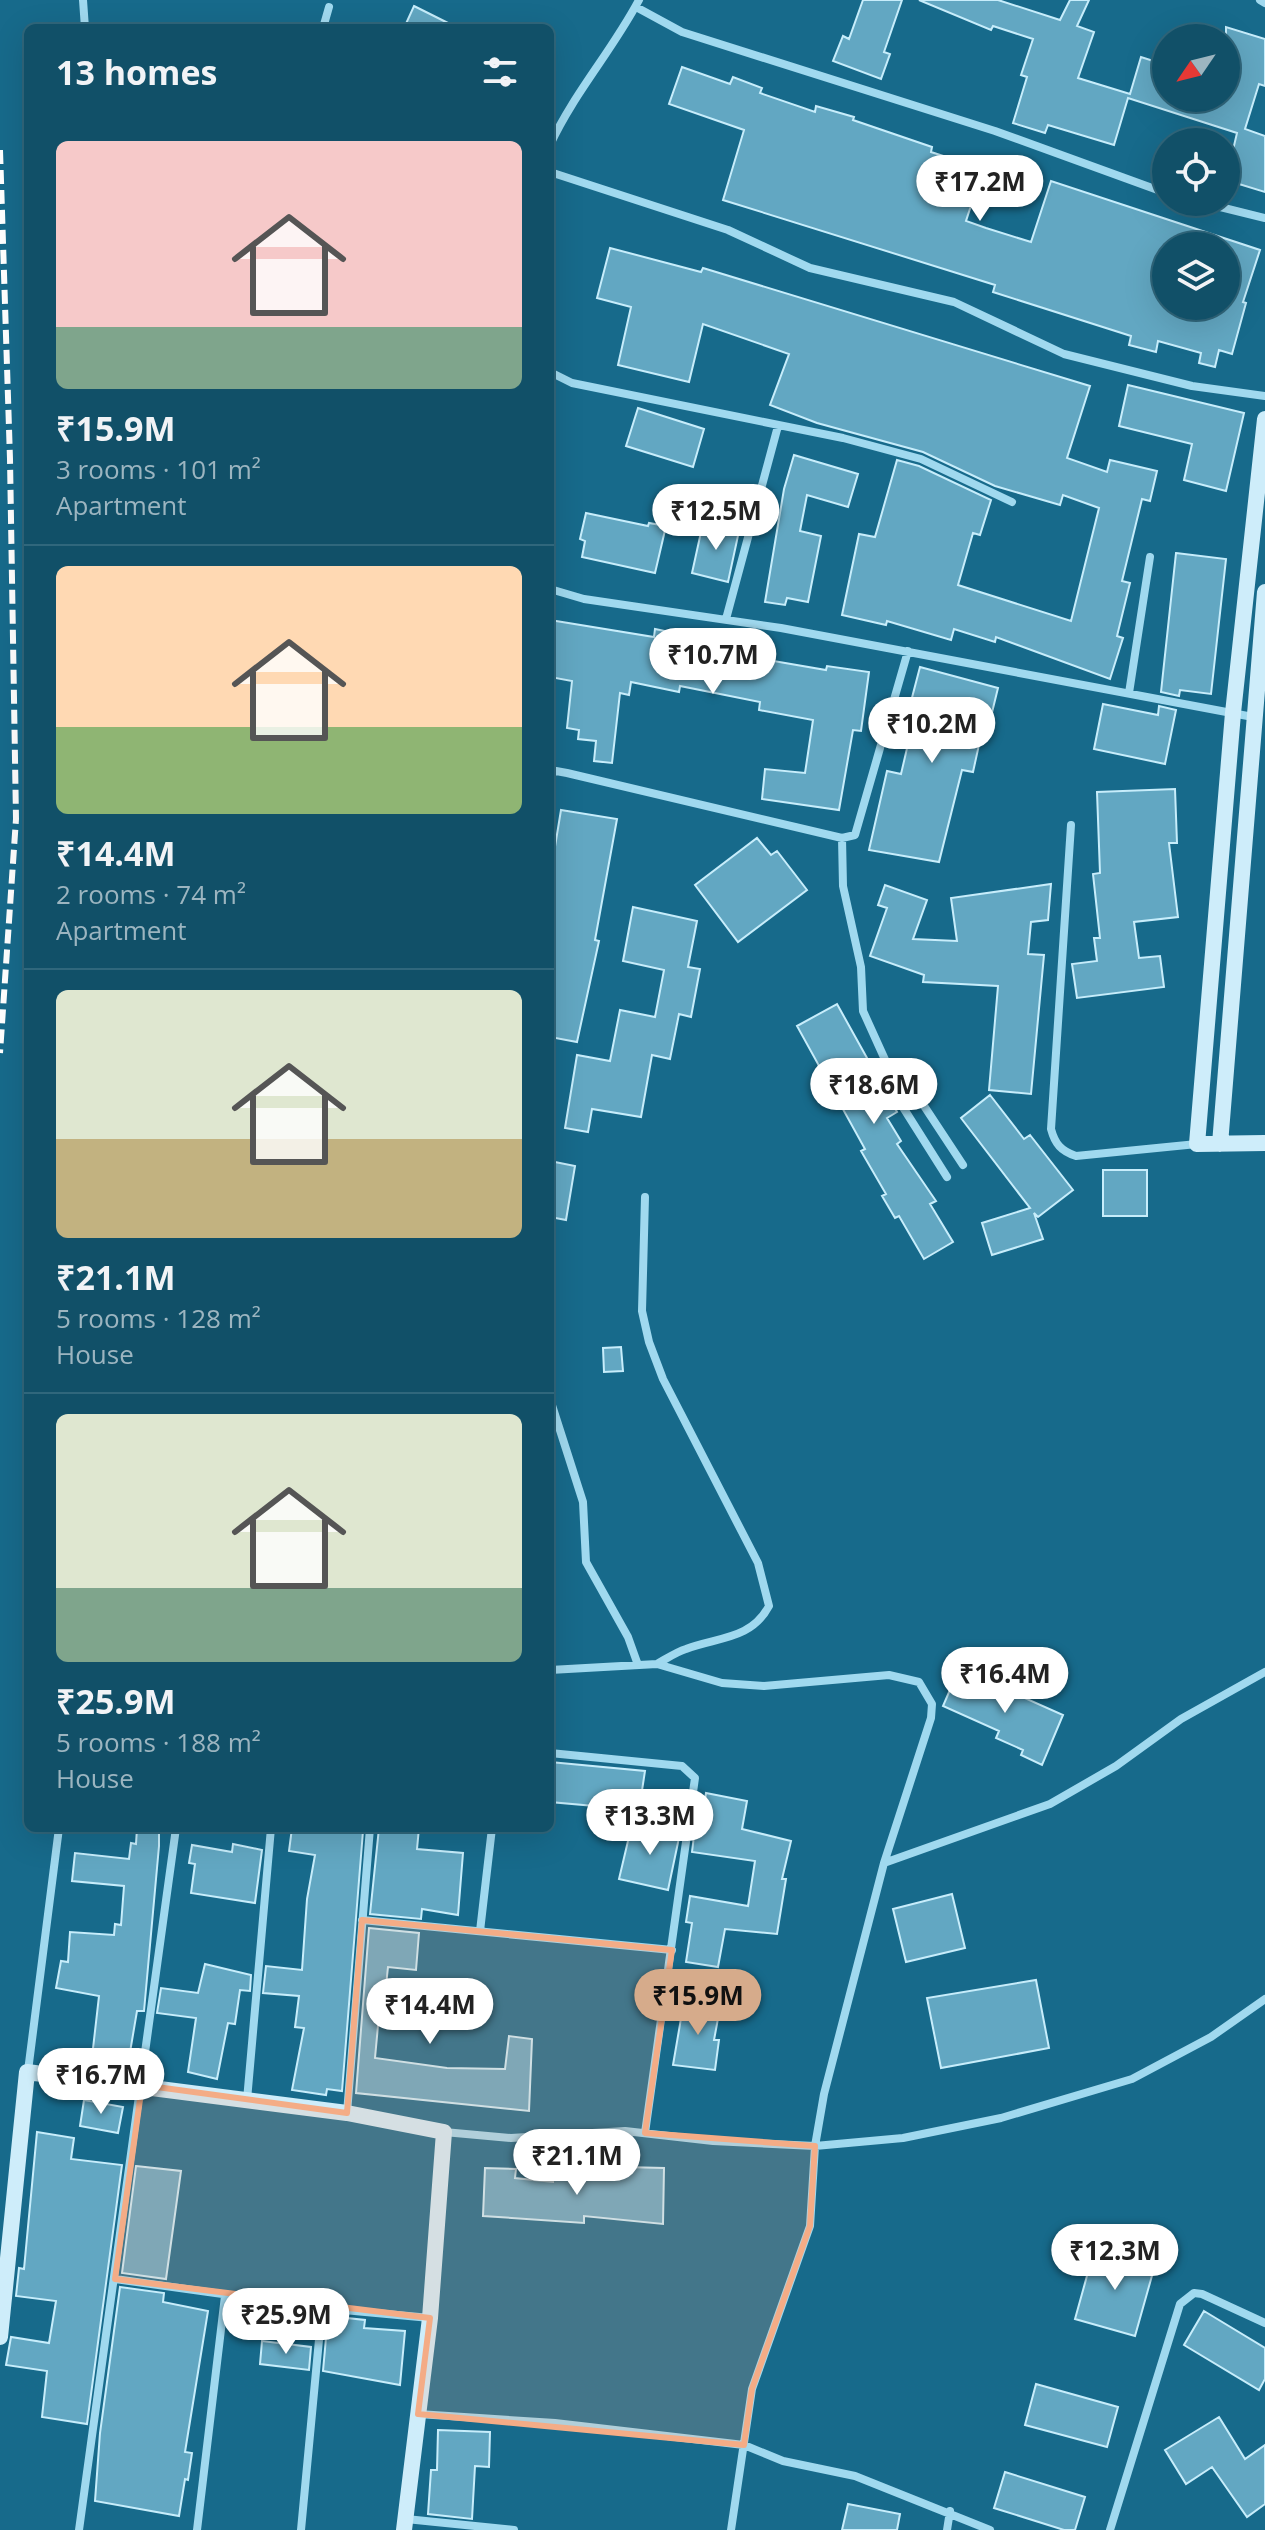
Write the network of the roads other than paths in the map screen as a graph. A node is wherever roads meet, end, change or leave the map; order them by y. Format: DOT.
graph roads {
  1 [pos="83,0"];
  2 [pos="638,4"];
  3 [pos="329,7"];
  4 [pos="85,24"];
  5 [pos="324,24"];
  6 [pos="554,136"];
  7 [pos="554,173"];
  8 [pos="1152,188"];
  9 [pos="1240,212"];
  10 [pos="1265,218"];
  11 [pos="554,374"];
  12 [pos="1265,396"];
  13 [pos="1265,419"];
  14 [pos="778,426"];
  15 [pos="1012,502"];
  16 [pos="1150,557"];
  17 [pos="554,590"];
  18 [pos="1265,592"];
  19 [pos="726,619"];
  20 [pos="908,651"];
  21 [pos="1129,693"];
  22 [pos="1233,713"];
  23 [pos="1253,717"];
  24 [pos="554,772"];
  25 [pos="1071,825"];
  26 [pos="842,838"];
  27 [pos="1210,992"];
  28 [pos="1230,994"];
  29 [pos="887,1064"];
  30 [pos="1265,1143"];
  31 [pos="1197,1144"];
  32 [pos="1220,1144"];
  33 [pos="963,1165"];
  34 [pos="947,1177"];
  35 [pos="645,1197"];
  36 [pos="554,1411"];
  37 [pos="657,1664"];
  38 [pos="638,1665"];
  39 [pos="554,1670"];
  40 [pos="1265,1672"];
  41 [pos="554,1753"];
  42 [pos="58,1832"];
  43 [pos="175,1832"];
  44 [pos="271,1832"];
  45 [pos="370,1832"];
  46 [pos="492,1832"];
  47 [pos="884,1863"];
  48 [pos="362,1920"];
  49 [pos="480,1931"];
  50 [pos="672,1950"];
  51 [pos="1265,1999"];
  52 [pos="27,2072"];
  53 [pos="142,2085"];
  54 [pos="247,2100"];
  55 [pos="347,2113"];
  56 [pos="444,2132"];
  57 [pos="645,2133"];
  58 [pos="815,2146"];
  59 [pos="115,2279"];
  60 [pos="225,2296"];
  61 [pos="322,2308"];
  62 [pos="430,2318"];
  63 [pos="1265,2323"];
  64 [pos="0,2337"];
  65 [pos="418,2414"];
  66 [pos="744,2445"];
  67 [pos="950,2511"];
  68 [pos="405,2525"];
  69 [pos="79,2530"];
  70 [pos="197,2530"];
  71 [pos="301,2530"];
  72 [pos="514,2530"];
  73 [pos="731,2530"];
  74 [pos="947,2530"];
  75 [pos="990,2530"];
  76 [pos="1110,2530"];
  1 -- 4 [label="street"];
  2 -- 6 [label="street"];
  2 -- 8 [label="street"];
  3 -- 5 [label="street"];
  7 -- 12 [label="street"];
  9 -- 10 [label="street"];
  11 -- 14 [label="street"];
  13 -- 22 [label="street"];
  14 -- 15 [label="street"];
  14 -- 19 [label="street"];
  16 -- 21 [label="street"];
  17 -- 19 [label="street"];
  18 -- 23 [label="street"];
  19 -- 20 [label="street"];
  20 -- 21 [label="street"];
  20 -- 26 [label="street"];
  21 -- 22 [label="street"];
  22 -- 23 [label="street"];
  22 -- 27 [label="street"];
  23 -- 28 [label="street"];
  24 -- 26 [label="street"];
  25 -- 31 [label="street"];
  26 -- 29 [label="street"];
  27 -- 28 [label="street"];
  27 -- 31 [label="street"];
  28 -- 32 [label="street"];
  29 -- 33 [label="street"];
  29 -- 34 [label="street"];
  30 -- 32 [label="street"];
  31 -- 32 [label="street"];
  35 -- 37 [label="street"];
  36 -- 38 [label="street"];
  37 -- 38 [label="street"];
  37 -- 47 [label="street"];
  38 -- 39 [label="street"];
  40 -- 47 [label="street"];
  41 -- 50 [label="street"];
  42 -- 52 [label="street"];
  43 -- 53 [label="street"];
  44 -- 54 [label="street"];
  45 -- 48 [label="street"];
  46 -- 49 [label="street"];
  47 -- 58 [label="street"];
  48 -- 49 [label="street"];
  48 -- 55 [label="street"];
  49 -- 50 [label="street"];
  50 -- 57 [label="street"];
  51 -- 58 [label="street"];
  52 -- 53 [label="street"];
  52 -- 64 [label="street"];
  53 -- 54 [label="street"];
  53 -- 59 [label="street"];
  54 -- 55 [label="street"];
  55 -- 56 [label="street"];
  56 -- 57 [label="street"];
  56 -- 62 [label="street"];
  57 -- 58 [label="street"];
  58 -- 66 [label="street"];
  59 -- 60 [label="street"];
  59 -- 69 [label="street"];
  60 -- 61 [label="street"];
  60 -- 70 [label="street"];
  61 -- 62 [label="street"];
  61 -- 71 [label="street"];
  62 -- 65 [label="street"];
  63 -- 76 [label="street"];
  65 -- 66 [label="street"];
  65 -- 68 [label="street"];
  66 -- 67 [label="street"];
  66 -- 73 [label="street"];
  67 -- 74 [label="street"];
  67 -- 75 [label="street"];
  68 -- 72 [label="street"];
}
